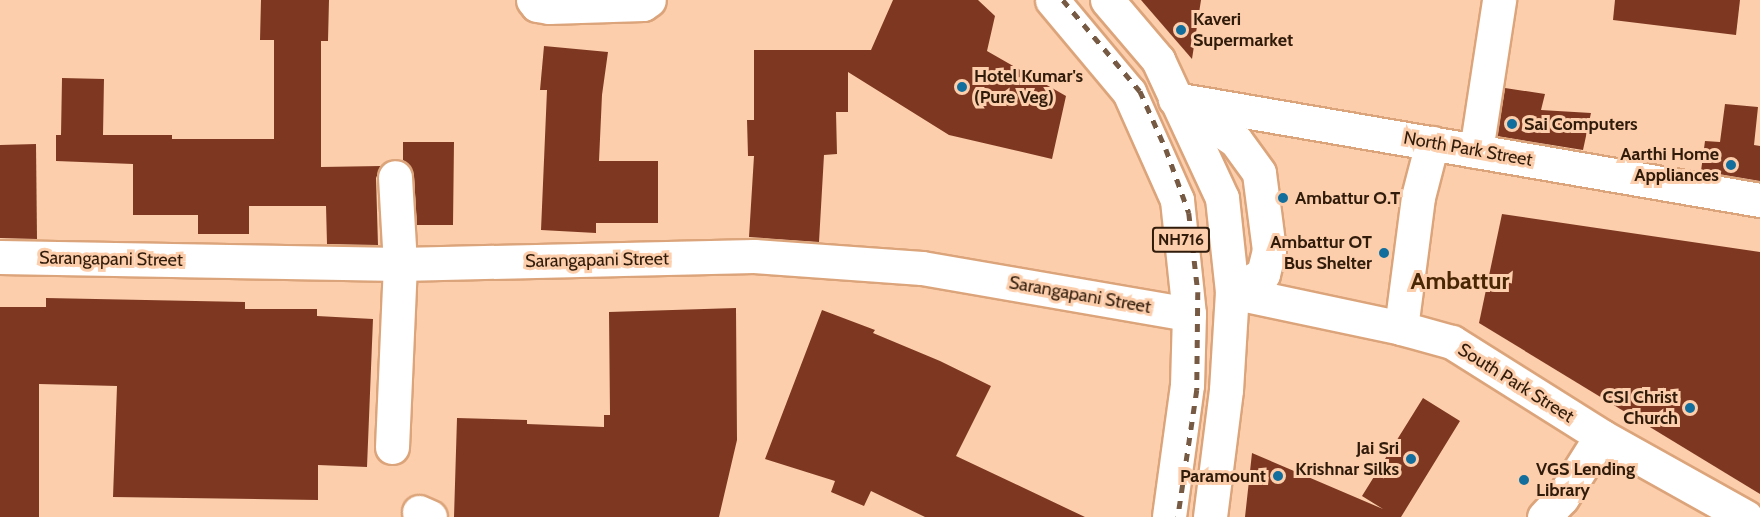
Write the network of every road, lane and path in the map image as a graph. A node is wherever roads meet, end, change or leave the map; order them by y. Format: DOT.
graph roads {
  1 [pos="533,0"];
  2 [pos="649,0"];
  3 [pos="1052,0"];
  4 [pos="1107,0"];
  5 [pos="1499,0"];
  6 [pos="1175,99"];
  7 [pos="1432,143"];
  8 [pos="1476,150"];
  9 [pos="395,177"];
  10 [pos="1760,200"];
  11 [pos="0,257"];
  12 [pos="400,264"];
  13 [pos="1232,292"];
  14 [pos="1189,314"];
  15 [pos="1401,328"];
  16 [pos="1601,436"];
  17 [pos="392,447"];
  18 [pos="1170,517"];
  19 [pos="1210,517"];
  20 [pos="1544,517"];
  21 [pos="1746,517"];
  1 -- 2 [label="main road"];
  3 -- 14 [label="main road, NH716"];
  4 -- 6 [label="main road, NH716"];
  5 -- 8 [label="main road"];
  6 -- 7 [label="main road, North Park Street"];
  6 -- 13 [label="main road, NH716"];
  6 -- 13 [label="main road"];
  7 -- 8 [label="main road, North Park Street"];
  7 -- 15 [label="main road"];
  8 -- 10 [label="main road, North Park Street"];
  9 -- 12 [label="main road"];
  11 -- 12 [label="main road, Sarangapani Street"];
  12 -- 14 [label="main road, Sarangapani Street"];
  12 -- 17 [label="main road"];
  13 -- 15 [label="main road, South Park Street"];
  13 -- 19 [label="main road, NH716"];
  14 -- 18 [label="main road, NH716"];
  15 -- 16 [label="main road, South Park Street"];
  16 -- 20 [label="main road"];
  16 -- 21 [label="main road, South Park Street"];
}
